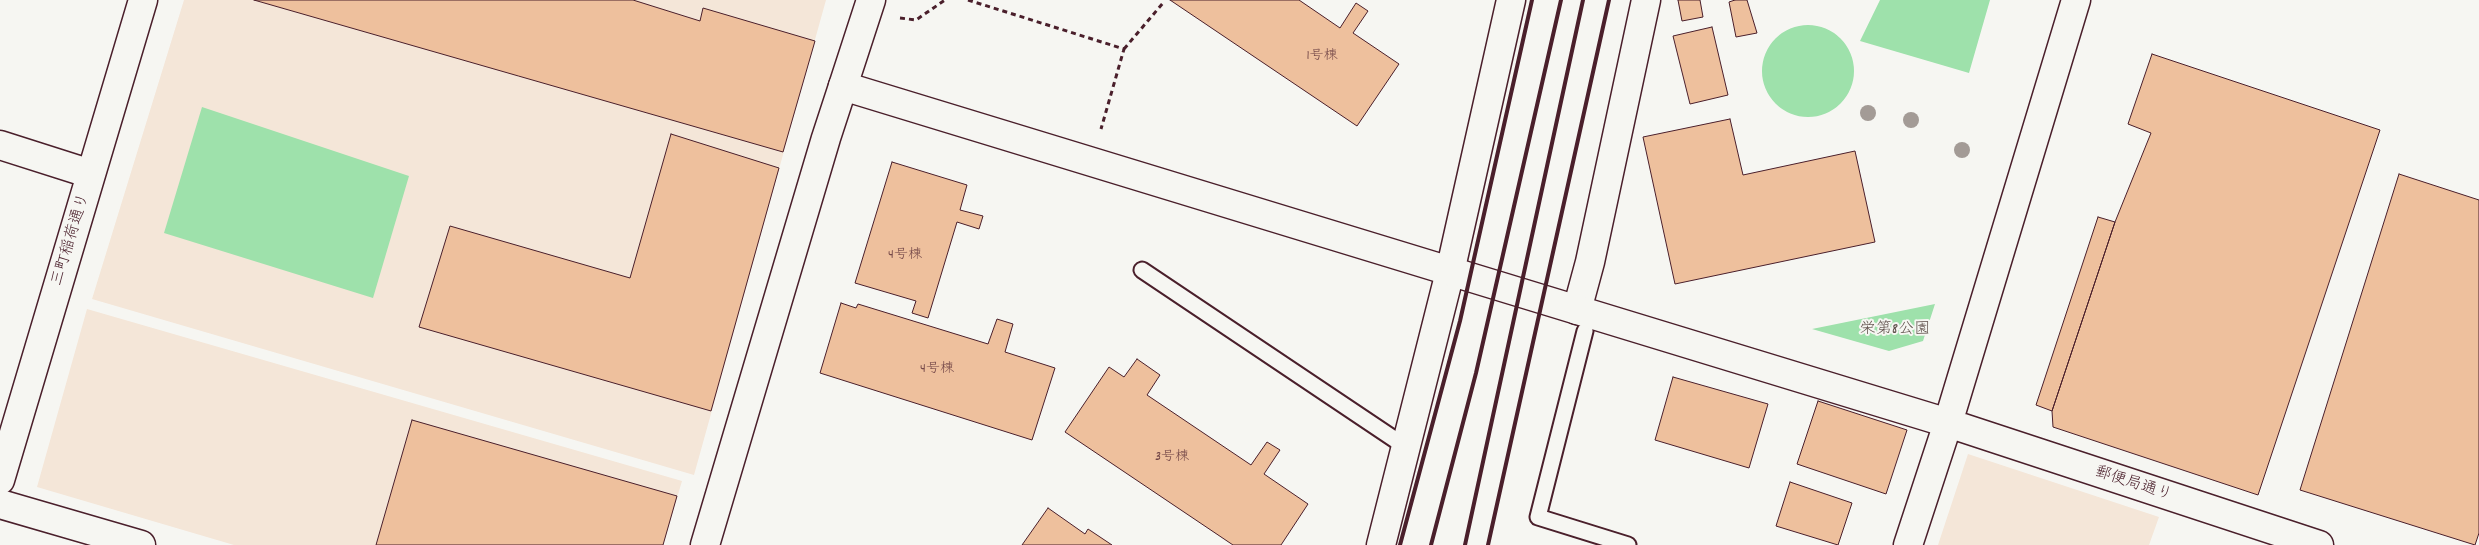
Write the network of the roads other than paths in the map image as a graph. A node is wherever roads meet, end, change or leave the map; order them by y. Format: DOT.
graph roads {
  1 [pos="143,0"];
  2 [pos="871,0"];
  3 [pos="1511,0"];
  4 [pos="1646,0"];
  5 [pos="2076,0"];
  6 [pos="844,86"];
  7 [pos="0,145"];
  8 [pos="91,174"];
  9 [pos="1142,270"];
  10 [pos="1450,272"];
  11 [pos="1581,320"];
  12 [pos="1948,424"];
  13 [pos="1406,447"];
  14 [pos="0,480"];
  15 [pos="0,504"];
  16 [pos="141,545"];
  17 [pos="705,545"];
  18 [pos="1381,545"];
  19 [pos="1628,545"];
  20 [pos="1908,545"];
  21 [pos="2319,545"];
  1 -- 8 [label="street, 三町稲荷通り"];
  2 -- 6 [label="street"];
  3 -- 10 [label="street"];
  4 -- 11 [label="street"];
  5 -- 12 [label="street"];
  6 -- 10 [label="street, 郵便局通り"];
  6 -- 17 [label="street"];
  7 -- 8 [label="street"];
  8 -- 14 [label="street, 三町稲荷通り"];
  9 -- 13 [label="lane"];
  10 -- 11 [label="street, 郵便局通り"];
  10 -- 13 [label="street"];
  11 -- 12 [label="street, 郵便局通り"];
  11 -- 19 [label="lane"];
  12 -- 20 [label="street"];
  12 -- 21 [label="street, 郵便局通り"];
  13 -- 18 [label="street"];
  15 -- 16 [label="street"];
}
